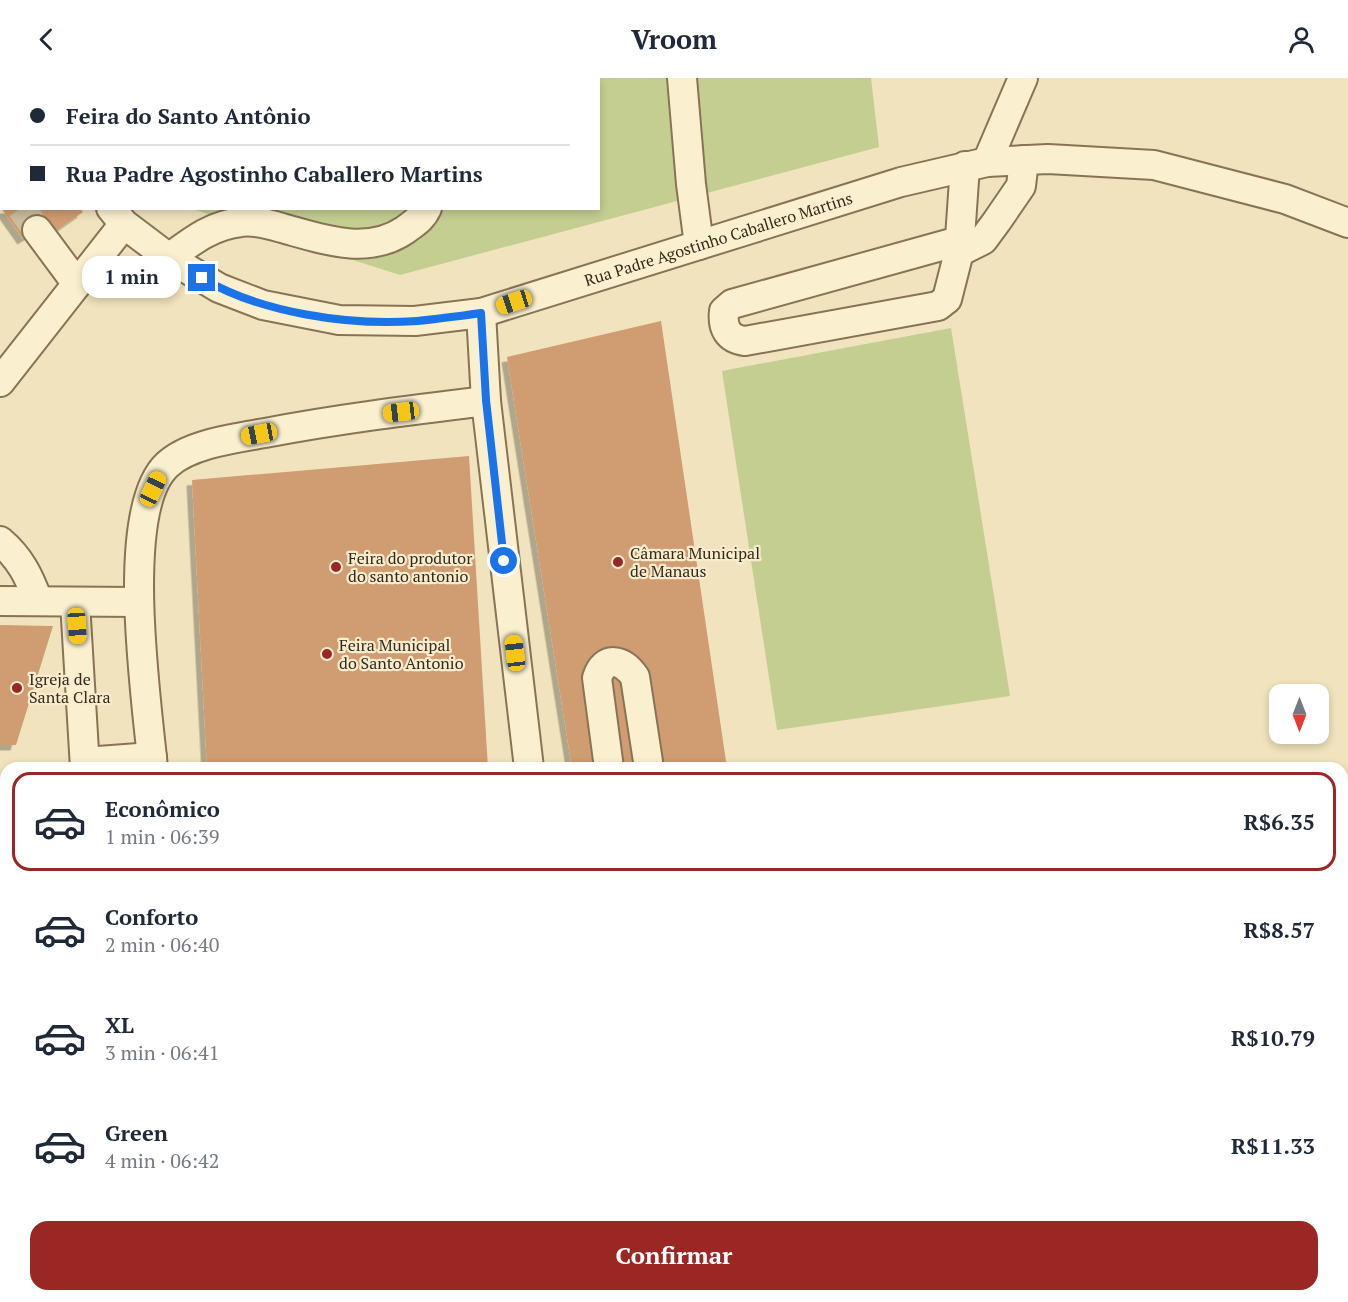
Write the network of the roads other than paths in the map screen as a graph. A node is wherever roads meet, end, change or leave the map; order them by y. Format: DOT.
graph roads {
  1 [pos="682,78"];
  2 [pos="1023,78"];
  3 [pos="1024,160"];
  4 [pos="976,164"];
  5 [pos="426,210"];
  6 [pos="117,216"];
  7 [pos="1348,223"];
  8 [pos="37,230"];
  9 [pos="699,245"];
  10 [pos="959,247"];
  11 [pos="169,258"];
  12 [pos="77,284"];
  13 [pos="481,313"];
  14 [pos="0,381"];
  15 [pos="486,400"];
  16 [pos="0,541"];
  17 [pos="0,601"];
  18 [pos="38,601"];
  19 [pos="75,603"];
  20 [pos="138,603"];
  21 [pos="85,762"];
  22 [pos="153,762"];
  23 [pos="528,762"];
  24 [pos="608,762"];
  25 [pos="648,762"];
  1 -- 9 [label="street"];
  2 -- 4 [label="street"];
  3 -- 4 [label="street, Rua Padre Agostinho Caballero Martins"];
  3 -- 7 [label="street, Rua Padre Agostinho Caballero Martins"];
  3 -- 10 [label="street"];
  4 -- 9 [label="street, Rua Padre Agostinho Caballero Martins"];
  4 -- 10 [label="street"];
  5 -- 11 [label="street"];
  6 -- 11 [label="street, Rua Padre Agostinho Caballero Martins"];
  6 -- 12 [label="street"];
  8 -- 12 [label="street"];
  9 -- 13 [label="street, Rua Padre Agostinho Caballero Martins"];
  10 -- 10 [label="street"];
  11 -- 13 [label="street, Rua Padre Agostinho Caballero Martins"];
  12 -- 14 [label="street"];
  13 -- 15 [label="street"];
  15 -- 20 [label="street"];
  15 -- 23 [label="street"];
  16 -- 18 [label="street"];
  17 -- 18 [label="street"];
  18 -- 19 [label="street"];
  19 -- 20 [label="street"];
  19 -- 21 [label="street"];
  20 -- 22 [label="street"];
  24 -- 25 [label="street"];
}
